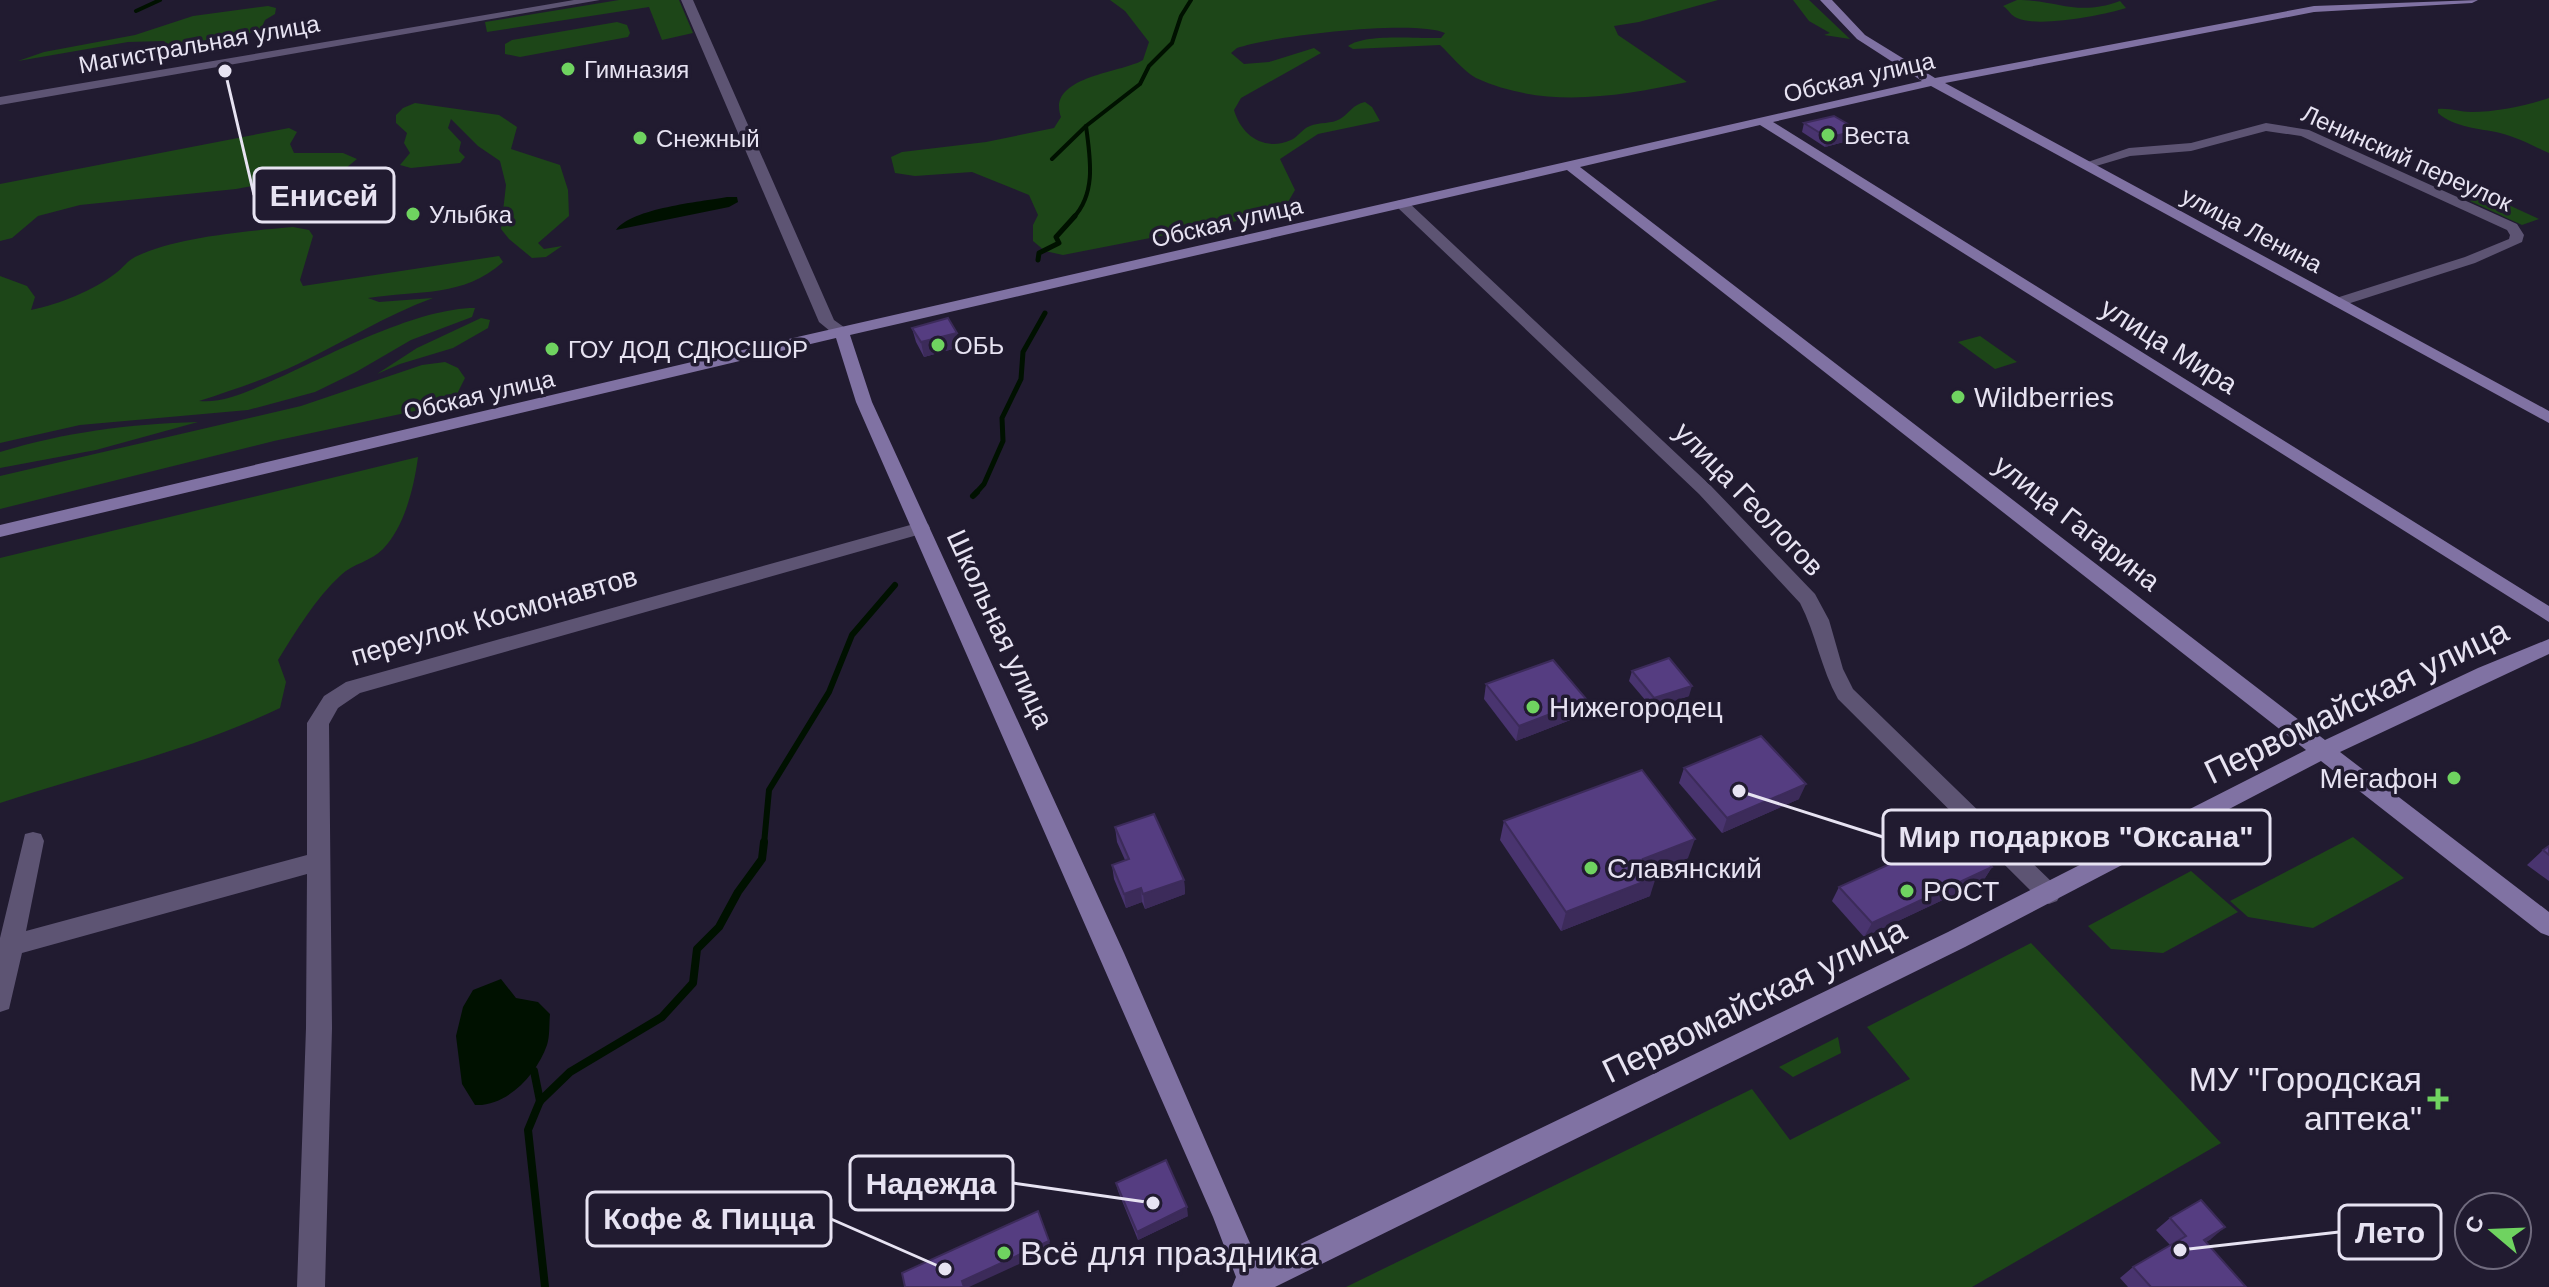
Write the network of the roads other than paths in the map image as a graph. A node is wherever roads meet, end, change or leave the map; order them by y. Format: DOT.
graph roads {
  1 [pos="594,0"];
  2 [pos="687,0"];
  3 [pos="1826,0"];
  4 [pos="2472,0"];
  5 [pos="1933,82"];
  6 [pos="0,101"];
  7 [pos="1762,121"];
  8 [pos="1569,165"];
  9 [pos="2086,165"];
  10 [pos="1402,204"];
  11 [pos="2338,302"];
  12 [pos="842,333"];
  13 [pos="2549,418"];
  14 [pos="921,528"];
  15 [pos="0,531"];
  16 [pos="2549,615"];
  17 [pos="2549,646"];
  18 [pos="2324,750"];
  19 [pos="33,841"];
  20 [pos="317,862"];
  21 [pos="2049,894"];
  22 [pos="2549,926"];
  23 [pos="5,947"];
  24 [pos="0,1001"];
  25 [pos="1251,1286"];
  26 [pos="311,1287"];
  1 -- 6 [label="street, Магистральная улица"];
  2 -- 12 [label="street, Школьная улица"];
  3 -- 5 [label="street, улица Ленина"];
  4 -- 5 [label="street, Обская улица"];
  5 -- 7 [label="street, Обская улица"];
  5 -- 9 [label="street, улица Ленина"];
  7 -- 8 [label="street, Обская улица"];
  7 -- 16 [label="street, улица Мира"];
  8 -- 10 [label="street, Обская улица"];
  8 -- 18 [label="street, улица Гагарина"];
  9 -- 11 [label="street, улица Ленина"];
  9 -- 11 [label="street, Ленинский переулок"];
  10 -- 12 [label="street, Обская улица"];
  10 -- 21 [label="street, улица Геологов"];
  11 -- 13 [label="street, улица Ленина"];
  12 -- 14 [label="street, Школьная улица"];
  12 -- 15 [label="street, Обская улица"];
  14 -- 20 [label="street, переулок Космонавтов"];
  14 -- 25 [label="street, Школьная улица"];
  17 -- 18 [label="street, Первомайская улица"];
  18 -- 21 [label="street, Первомайская улица"];
  18 -- 22 [label="street, улица Гагарина"];
  19 -- 23 [label="street"];
  20 -- 23 [label="street"];
  20 -- 26 [label="street, переулок Космонавтов"];
  21 -- 25 [label="street, Первомайская улица"];
  23 -- 24 [label="street"];
}
